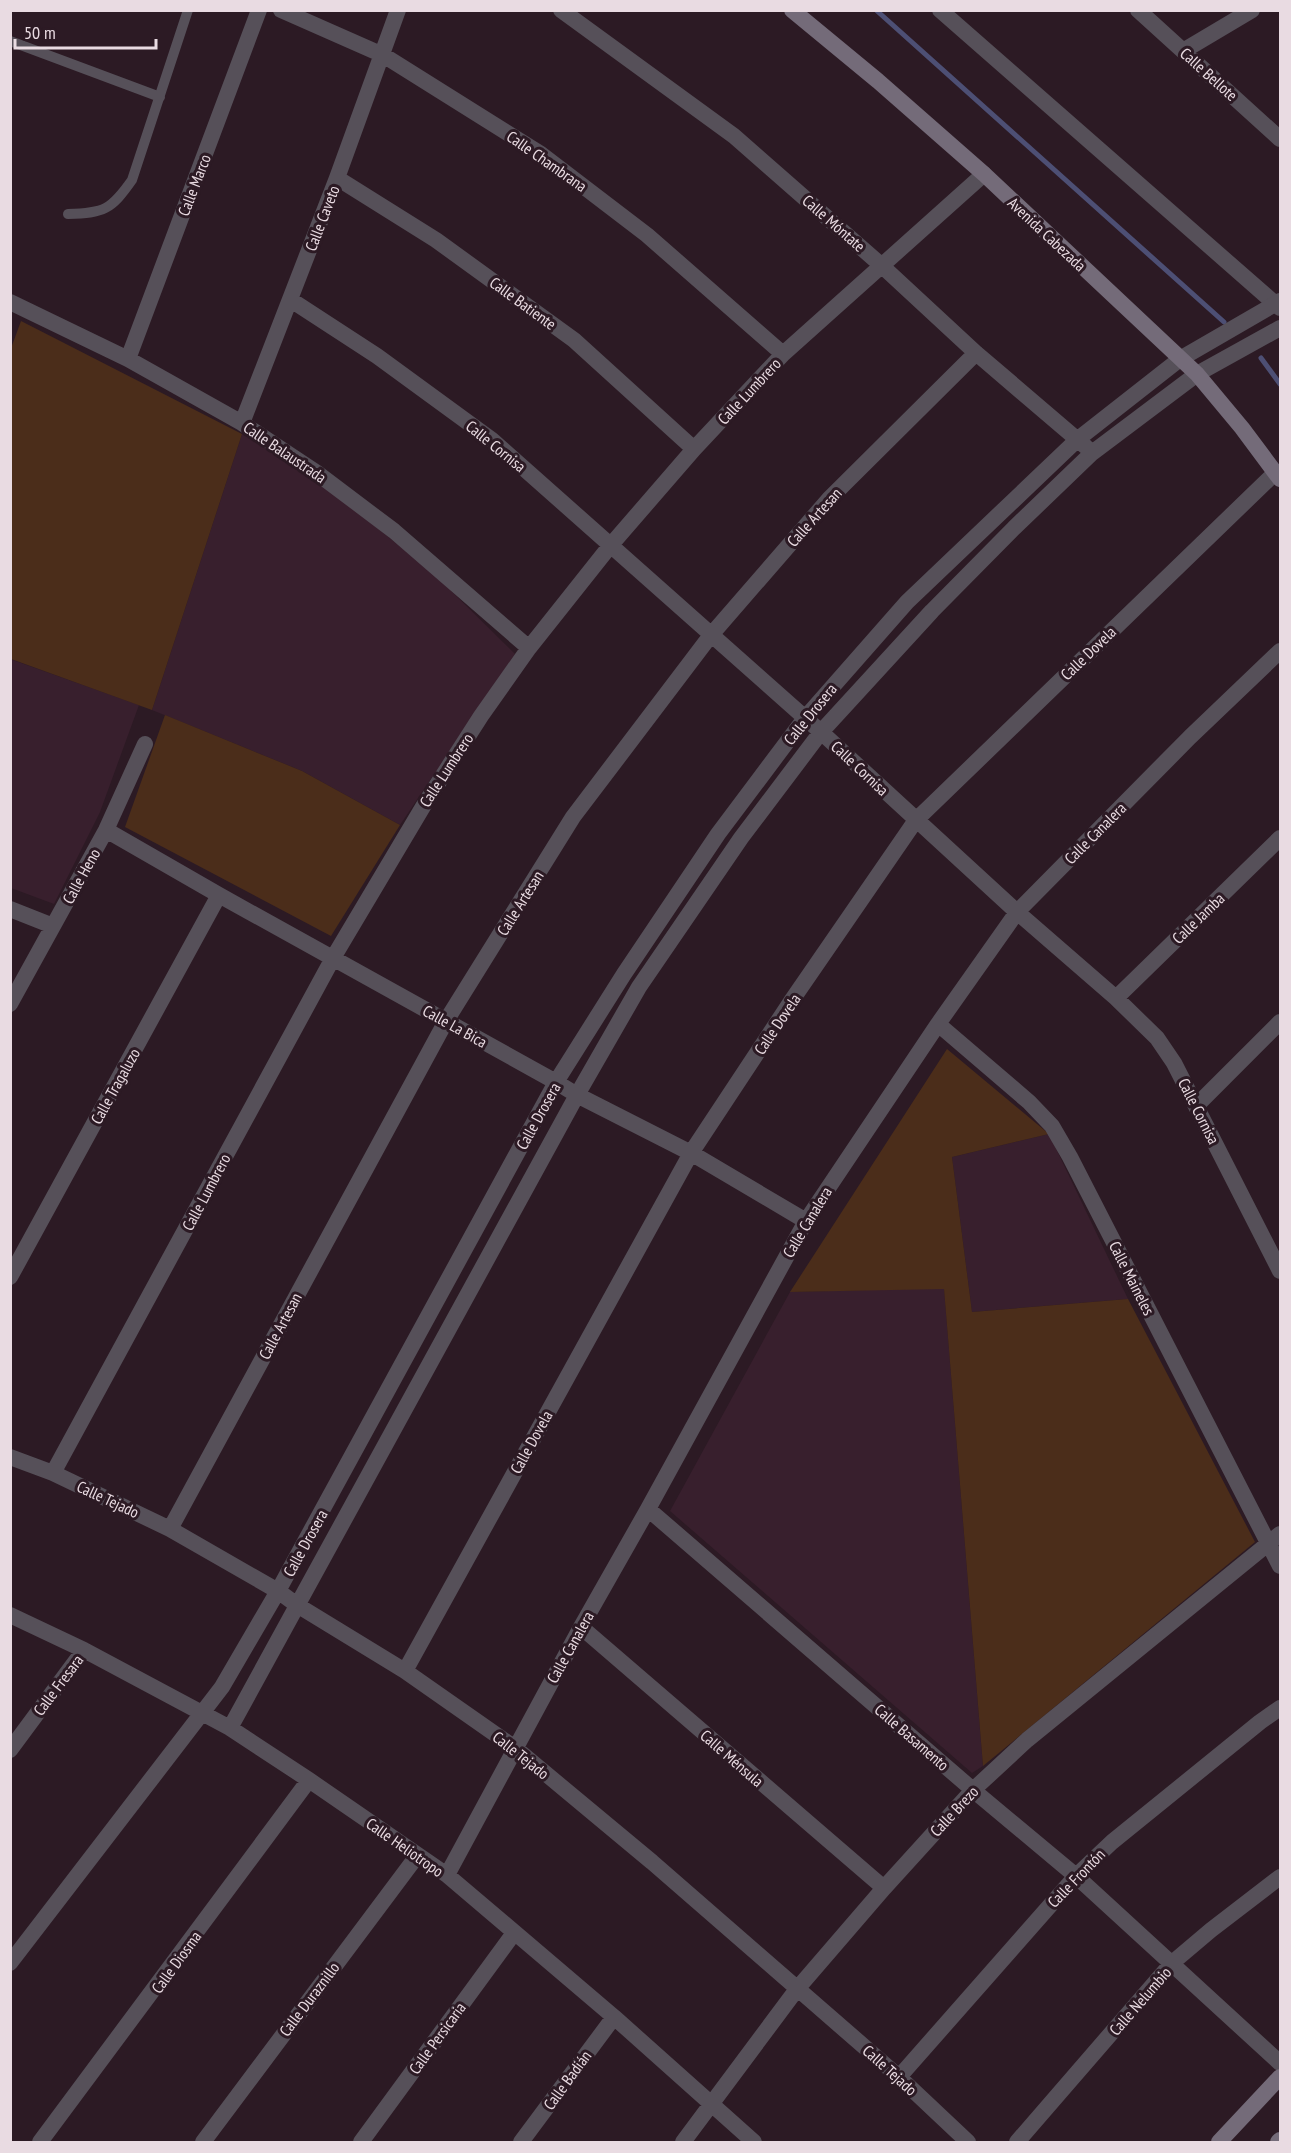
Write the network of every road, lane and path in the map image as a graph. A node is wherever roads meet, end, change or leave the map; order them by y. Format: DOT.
graph roads {
  1 [pos="188,10"];
  2 [pos="260,10"];
  3 [pos="281,10"];
  4 [pos="398,10"];
  5 [pos="561,10"];
  6 [pos="792,10"];
  7 [pos="940,10"];
  8 [pos="1138,10"];
  9 [pos="1252,10"];
  10 [pos="10,41"];
  11 [pos="1183,51"];
  12 [pos="383,55"];
  13 [pos="160,97"];
  14 [pos="1281,139"];
  15 [pos="984,174"];
  16 [pos="337,178"];
  17 [pos="68,214"];
  18 [pos="881,265"];
  19 [pos="291,300"];
  20 [pos="1279,304"];
  21 [pos="12,307"];
  22 [pos="1281,328"];
  23 [pos="976,353"];
  24 [pos="783,354"];
  25 [pos="128,359"];
  26 [pos="1180,359"];
  27 [pos="1197,374"];
  28 [pos="242,423"];
  29 [pos="1078,439"];
  30 [pos="694,449"];
  31 [pos="1092,453"];
  32 [pos="1278,475"];
  33 [pos="610,546"];
  34 [pos="711,635"];
  35 [pos="529,648"];
  36 [pos="1281,651"];
  37 [pos="805,718"];
  38 [pos="821,732"];
  39 [pos="145,744"];
  40 [pos="916,820"];
  41 [pos="106,830"];
  42 [pos="1281,838"];
  43 [pos="219,896"];
  44 [pos="10,909"];
  45 [pos="1017,912"];
  46 [pos="53,926"];
  47 [pos="333,958"];
  48 [pos="1116,998"];
  49 [pos="10,1005"];
  50 [pos="446,1021"];
  51 [pos="1281,1022"];
  52 [pos="938,1024"];
  53 [pos="556,1082"];
  54 [pos="577,1095"];
  55 [pos="1196,1106"];
  56 [pos="691,1153"];
  57 [pos="806,1221"];
  58 [pos="1281,1271"];
  59 [pos="10,1277"];
  60 [pos="10,1457"];
  61 [pos="53,1473"];
  62 [pos="648,1509"];
  63 [pos="170,1529"];
  64 [pos="1275,1539"];
  65 [pos="1281,1566"];
  66 [pos="278,1591"];
  67 [pos="297,1605"];
  68 [pos="10,1615"];
  69 [pos="581,1627"];
  70 [pos="84,1650"];
  71 [pos="405,1671"];
  72 [pos="1281,1708"];
  73 [pos="202,1714"];
  74 [pos="230,1728"];
  75 [pos="515,1749"];
  76 [pos="10,1750"];
  77 [pos="309,1780"];
  78 [pos="973,1790"];
  79 [pos="417,1856"];
  80 [pos="447,1875"];
  81 [pos="1076,1876"];
  82 [pos="1281,1877"];
  83 [pos="884,1888"];
  84 [pos="514,1933"];
  85 [pos="10,1963"];
  86 [pos="1172,1963"];
  87 [pos="797,1989"];
  88 [pos="614,2017"];
  89 [pos="1281,2063"];
  90 [pos="898,2077"];
  91 [pos="1281,2077"];
  92 [pos="711,2104"];
  93 [pos="40,2142"];
  94 [pos="203,2142"];
  95 [pos="361,2142"];
  96 [pos="521,2142"];
  97 [pos="683,2142"];
  98 [pos="754,2142"];
  99 [pos="968,2142"];
  100 [pos="1017,2142"];
  101 [pos="1219,2142"];
  1 -- 13 [label="lane"];
  2 -- 25 [label="street, Calle Marco"];
  3 -- 12 [label="street, Calle Chambrana"];
  4 -- 12 [label="street, Calle Caveto"];
  5 -- 18 [label="street, Calle Móntate"];
  6 -- 15 [label="main road, Avenida Cabezada"];
  7 -- 20 [label="street"];
  8 -- 11 [label="street, Calle Bellote"];
  9 -- 11 [label="street"];
  10 -- 13 [label="lane"];
  11 -- 14 [label="street, Calle Bellote"];
  12 -- 16 [label="street, Calle Caveto"];
  12 -- 24 [label="street, Calle Chambrana"];
  13 -- 17 [label="lane"];
  15 -- 18 [label="street, Calle Lumbrero"];
  15 -- 26 [label="main road, Avenida Cabezada"];
  16 -- 19 [label="street, Calle Caveto"];
  16 -- 30 [label="street, Calle Batiente"];
  18 -- 23 [label="street, Calle Móntate"];
  18 -- 24 [label="street, Calle Lumbrero"];
  19 -- 28 [label="street, Calle Caveto"];
  19 -- 33 [label="street, Calle Cornisa"];
  20 -- 26 [label="street, Calle Drosera"];
  21 -- 25 [label="street, Calle Balaustrada"];
  22 -- 27 [label="street, Calle Drosera"];
  23 -- 29 [label="street, Calle Móntate"];
  23 -- 34 [label="street, Calle Artesan"];
  24 -- 30 [label="street, Calle Lumbrero"];
  25 -- 28 [label="street, Calle Balaustrada"];
  26 -- 27 [label="main road, Avenida Cabezada"];
  26 -- 29 [label="street, Calle Drosera"];
  27 -- 31 [label="street, Calle Drosera"];
  27 -- 32 [label="main road, Avenida Cabezada"];
  28 -- 35 [label="street, Calle Balaustrada"];
  29 -- 31 [label="street, Calle Móntate"];
  29 -- 37 [label="street, Calle Drosera"];
  30 -- 33 [label="street, Calle Lumbrero"];
  31 -- 38 [label="street, Calle Drosera"];
  32 -- 40 [label="street, Calle Dovela"];
  33 -- 34 [label="street, Calle Cornisa"];
  33 -- 35 [label="street, Calle Lumbrero"];
  34 -- 37 [label="street, Calle Cornisa"];
  34 -- 50 [label="street, Calle Artesan"];
  35 -- 47 [label="street, Calle Lumbrero"];
  36 -- 45 [label="street, Calle Canalera"];
  37 -- 38 [label="street, Calle Cornisa"];
  37 -- 53 [label="street, Calle Drosera"];
  38 -- 40 [label="street, Calle Cornisa"];
  38 -- 54 [label="street, Calle Drosera"];
  39 -- 41 [label="street, Calle Heno"];
  40 -- 45 [label="street, Calle Cornisa"];
  40 -- 56 [label="street, Calle Dovela"];
  41 -- 43 [label="street, Calle La Bica"];
  41 -- 46 [label="street, Calle Heno"];
  42 -- 48 [label="street, Calle Jamba"];
  43 -- 47 [label="street, Calle La Bica"];
  43 -- 59 [label="street, Calle Tragaluzo"];
  44 -- 46 [label="street"];
  45 -- 48 [label="street, Calle Cornisa"];
  45 -- 52 [label="street, Calle Canalera"];
  46 -- 49 [label="street, Calle Heno"];
  47 -- 50 [label="street, Calle La Bica"];
  47 -- 61 [label="street, Calle Lumbrero"];
  48 -- 55 [label="street, Calle Cornisa"];
  50 -- 53 [label="street, Calle La Bica"];
  50 -- 63 [label="street, Calle Artesan"];
  51 -- 55 [label="street"];
  52 -- 57 [label="street, Calle Canalera"];
  52 -- 64 [label="street, Calle Maineles"];
  53 -- 54 [label="street, Calle La Bica"];
  53 -- 66 [label="street, Calle Drosera"];
  54 -- 56 [label="street, Calle La Bica"];
  54 -- 67 [label="street, Calle Drosera"];
  55 -- 58 [label="street, Calle Cornisa"];
  56 -- 57 [label="street, Calle La Bica"];
  56 -- 71 [label="street, Calle Dovela"];
  57 -- 62 [label="street, Calle Canalera"];
  60 -- 61 [label="street, Calle Tejado"];
  61 -- 63 [label="street, Calle Tejado"];
  62 -- 69 [label="street, Calle Canalera"];
  62 -- 78 [label="street, Calle Basamento"];
  63 -- 66 [label="street, Calle Tejado"];
  64 -- 65 [label="street, Calle Maineles"];
  64 -- 78 [label="street, Calle Brezo"];
  66 -- 67 [label="street, Calle Tejado"];
  66 -- 73 [label="street, Calle Drosera"];
  67 -- 71 [label="street, Calle Tejado"];
  67 -- 74 [label="street, Calle Drosera"];
  68 -- 70 [label="street, Calle Heliotropo"];
  69 -- 75 [label="street, Calle Canalera"];
  69 -- 83 [label="street, Calle Ménsula"];
  70 -- 73 [label="street, Calle Heliotropo"];
  70 -- 76 [label="street, Calle Fresara"];
  71 -- 75 [label="street, Calle Tejado"];
  72 -- 81 [label="street, Calle Frontón"];
  73 -- 74 [label="street, Calle Heliotropo"];
  73 -- 85 [label="street, Calle Drosera"];
  74 -- 77 [label="street, Calle Heliotropo"];
  75 -- 80 [label="street, Calle Canalera"];
  75 -- 87 [label="street, Calle Tejado"];
  77 -- 79 [label="street, Calle Heliotropo"];
  77 -- 93 [label="street, Calle Diosma"];
  78 -- 81 [label="street, Calle Basamento"];
  78 -- 83 [label="street, Calle Brezo"];
  79 -- 80 [label="street, Calle Heliotropo"];
  79 -- 94 [label="street, Calle Duraznillo"];
  80 -- 84 [label="street, Calle Heliotropo"];
  81 -- 86 [label="street, Calle Basamento"];
  81 -- 90 [label="street, Calle Frontón"];
  82 -- 86 [label="street, Calle Nelumbio"];
  83 -- 87 [label="street, Calle Brezo"];
  84 -- 88 [label="street, Calle Heliotropo"];
  84 -- 95 [label="street, Calle Persicaria"];
  86 -- 89 [label="street, Calle Basamento"];
  86 -- 100 [label="street, Calle Nelumbio"];
  87 -- 90 [label="street, Calle Tejado"];
  87 -- 92 [label="street, Calle Brezo"];
  88 -- 92 [label="street, Calle Heliotropo"];
  88 -- 96 [label="street, Calle Badián"];
  90 -- 99 [label="street, Calle Tejado"];
  91 -- 101 [label="main road"];
  92 -- 97 [label="street, Calle Brezo"];
  92 -- 98 [label="street, Calle Heliotropo"];
}
